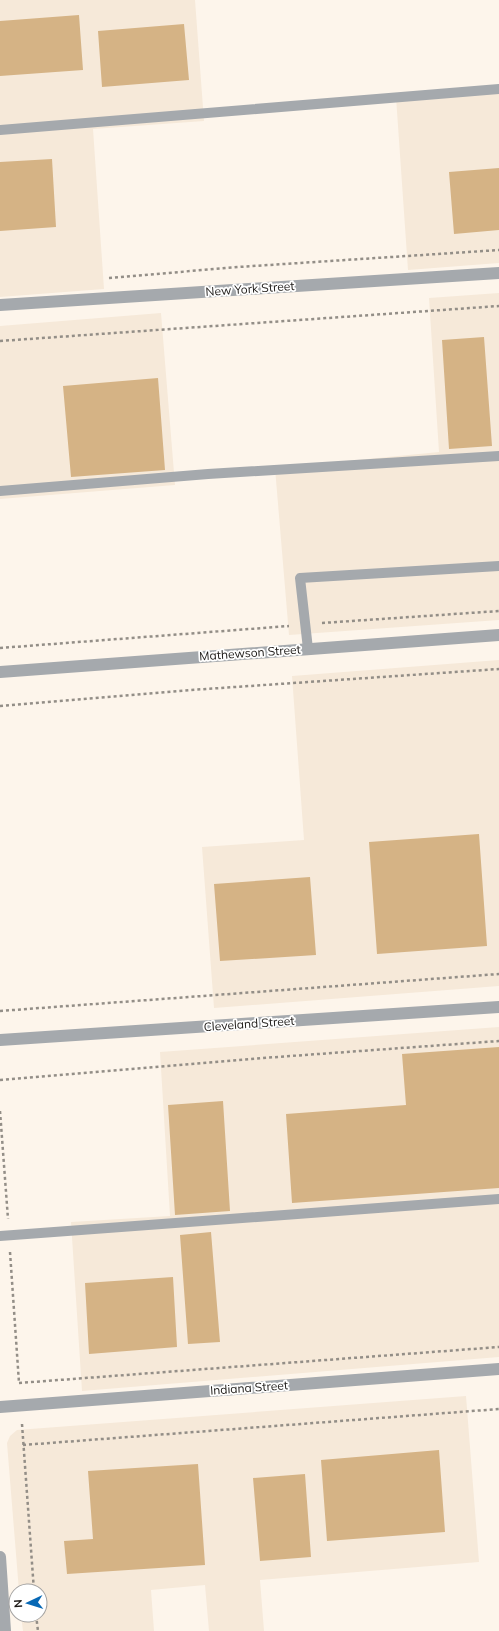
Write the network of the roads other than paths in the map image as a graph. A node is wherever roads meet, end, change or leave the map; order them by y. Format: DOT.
graph roads {
  1 [pos="499,89"];
  2 [pos="0,130"];
  3 [pos="499,273"];
  4 [pos="0,305"];
  5 [pos="499,456"];
  6 [pos="0,491"];
  7 [pos="499,566"];
  8 [pos="499,635"];
  9 [pos="308,649"];
  10 [pos="0,672"];
  11 [pos="499,1008"];
  12 [pos="0,1040"];
  13 [pos="499,1199"];
  14 [pos="4,1236"];
  15 [pos="499,1369"];
  16 [pos="0,1407"];
  17 [pos="0,1557"];
  18 [pos="5,1631"];
  1 -- 2 [label="lane"];
  3 -- 4 [label="street, New York Street"];
  5 -- 6 [label="lane"];
  7 -- 9 [label="lane"];
  8 -- 9 [label="street, Mathewson Street"];
  9 -- 10 [label="street, Mathewson Street"];
  11 -- 12 [label="street, Cleveland Street"];
  13 -- 14 [label="lane"];
  15 -- 16 [label="street, Indiana Street"];
  17 -- 18 [label="street"];
}
